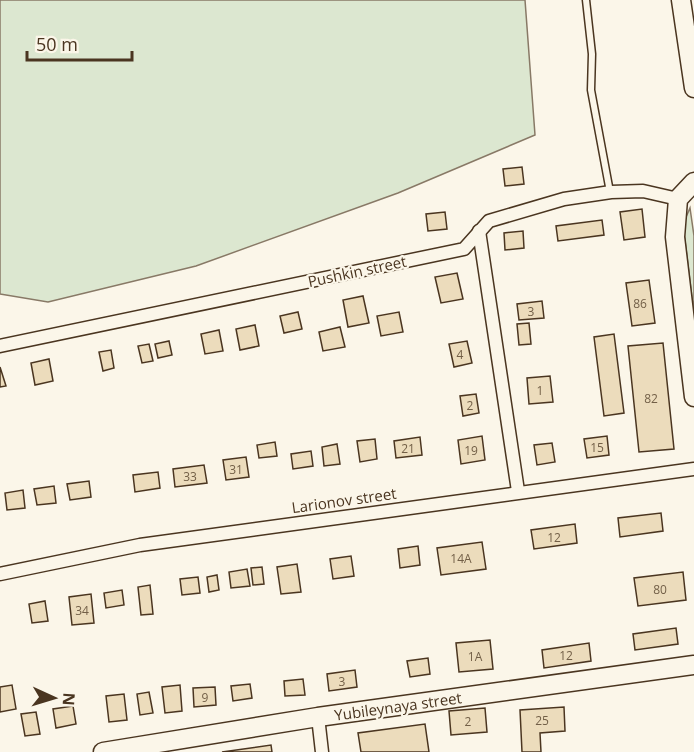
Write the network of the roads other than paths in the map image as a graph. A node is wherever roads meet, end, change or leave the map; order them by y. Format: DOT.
graph roads {
  1 [pos="586,0"];
  2 [pos="681,0"];
  3 [pos="694,88"];
  4 [pos="694,182"];
  5 [pos="611,192"];
  6 [pos="678,199"];
  7 [pos="479,231"];
  8 [pos="0,346"];
  9 [pos="694,397"];
  10 [pos="694,469"];
  11 [pos="518,491"];
  12 [pos="0,574"];
  13 [pos="694,665"];
  14 [pos="318,717"];
  15 [pos="102,752"];
  16 [pos="322,752"];
  1 -- 5 [label="lane"];
  2 -- 3 [label="street"];
  4 -- 6 [label="street"];
  5 -- 6 [label="street, Pushkin street"];
  5 -- 7 [label="street, Pushkin street"];
  6 -- 9 [label="street"];
  7 -- 8 [label="street, Pushkin street"];
  7 -- 11 [label="street"];
  10 -- 11 [label="street, Larionov street"];
  11 -- 12 [label="street, Larionov street"];
  13 -- 14 [label="street, Yubileynaya street"];
  14 -- 15 [label="street, Yubileynaya street"];
  14 -- 16 [label="street"];
}
